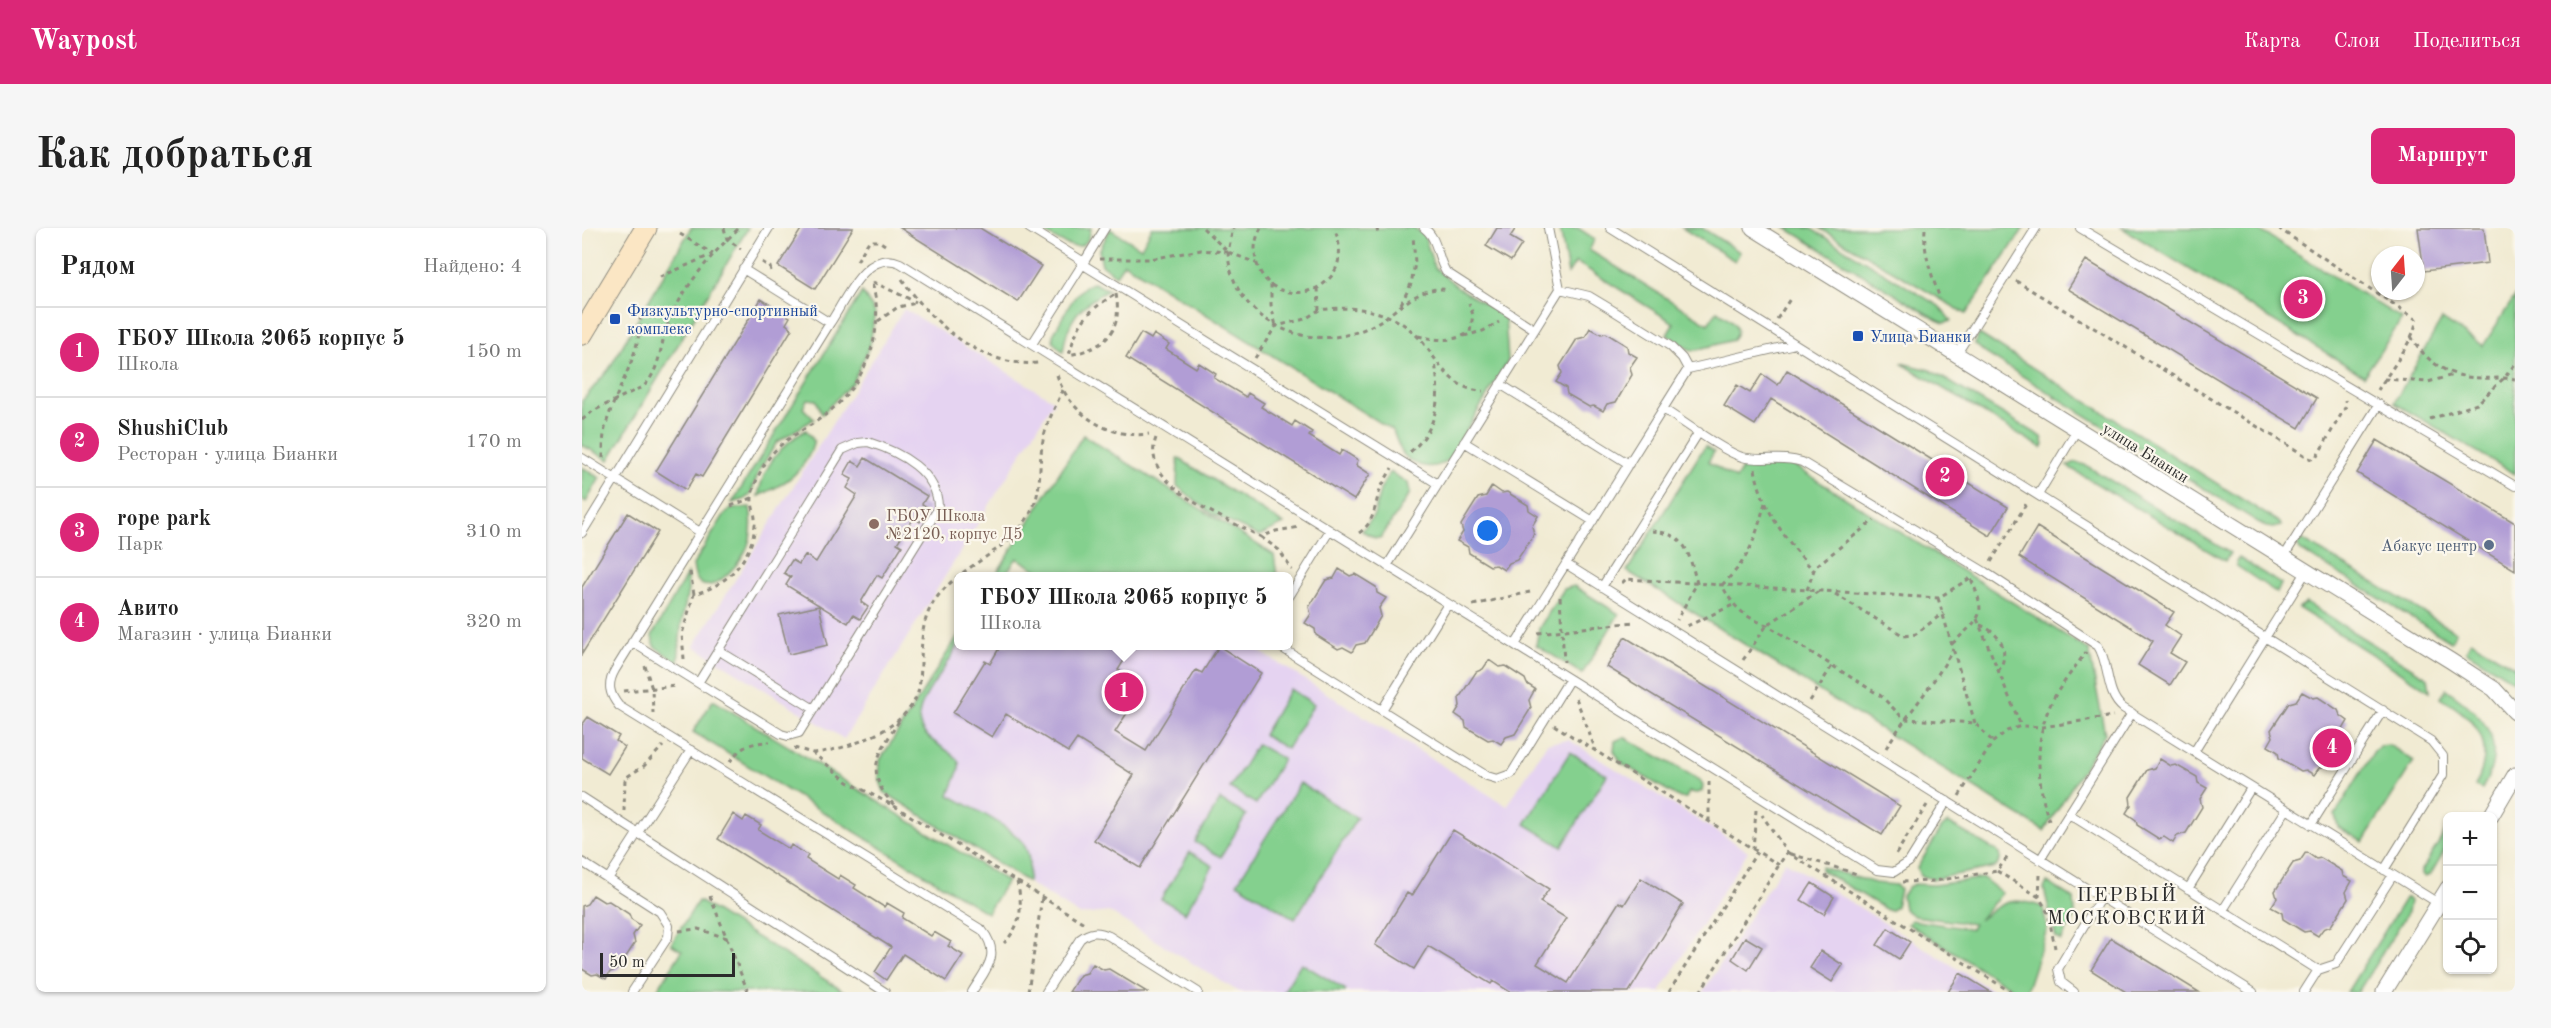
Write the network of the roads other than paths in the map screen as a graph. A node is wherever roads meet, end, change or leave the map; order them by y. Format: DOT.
graph roads {
  1 [pos="646,228"];
  2 [pos="769,228"];
  3 [pos="1029,228"];
  4 [pos="1105,228"];
  5 [pos="1424,228"];
  6 [pos="1548,228"];
  7 [pos="1610,228"];
  8 [pos="1753,228"];
  9 [pos="2036,228"];
  10 [pos="2079,228"];
  11 [pos="1083,263"];
  12 [pos="743,269"];
  13 [pos="1560,289"];
  14 [pos="830,323"];
  15 [pos="1534,329"];
  16 [pos="582,334"];
  17 [pos="1032,344"];
  18 [pos="1795,344"];
  19 [pos="1956,355"];
  20 [pos="1688,369"];
  21 [pos="1498,387"];
  22 [pos="2379,404"];
  23 [pos="1663,409"];
  24 [pos="2077,430"];
  25 [pos="1700,432"];
  26 [pos="1464,442"];
  27 [pos="582,459"];
  28 [pos="1629,464"];
  29 [pos="615,479"];
  30 [pos="1438,484"];
  31 [pos="2515,486"];
  32 [pos="2036,494"];
  33 [pos="1593,521"];
  34 [pos="1330,530"];
  35 [pos="700,532"];
  36 [pos="582,534"];
  37 [pos="2283,558"];
  38 [pos="1566,564"];
  39 [pos="1387,566"];
  40 [pos="2306,572"];
  41 [pos="1602,587"];
  42 [pos="1293,590"];
  43 [pos="1448,604"];
  44 [pos="2265,637"];
  45 [pos="631,644"];
  46 [pos="1515,645"];
  47 [pos="718,650"];
  48 [pos="1287,650"];
  49 [pos="1569,680"];
  50 [pos="698,683"];
  51 [pos="814,709"];
  52 [pos="1382,710"];
  53 [pos="2383,710"];
  54 [pos="2515,712"];
  55 [pos="2132,713"];
  56 [pos="691,750"];
  57 [pos="2194,752"];
  58 [pos="2515,775"];
  59 [pos="2251,788"];
  60 [pos="582,797"];
  61 [pos="1950,803"];
  62 [pos="2286,810"];
  63 [pos="2493,812"];
  64 [pos="2069,814"];
  65 [pos="2311,825"];
  66 [pos="638,833"];
  67 [pos="2040,860"];
  68 [pos="582,862"];
  69 [pos="2384,870"];
  70 [pos="2393,875"];
  71 [pos="608,879"];
  72 [pos="2188,889"];
  73 [pos="2443,896"];
  74 [pos="2101,897"];
  75 [pos="2438,903"];
  76 [pos="2223,910"];
  77 [pos="2318,970"];
  78 [pos="1186,989"];
  79 [pos="632,992"];
  80 [pos="885,992"];
  81 [pos="972,992"];
  82 [pos="1046,992"];
  83 [pos="1198,992"];
  84 [pos="2074,992"];
  85 [pos="2253,992"];
  86 [pos="2304,992"];
  87 [pos="2384,992"];
  1 -- 16 [label="main road"];
  2 -- 12 [label="lane"];
  3 -- 11 [label="lane"];
  4 -- 11 [label="lane"];
  5 -- 15 [label="lane"];
  6 -- 13 [label="lane"];
  7 -- 18 [label="lane"];
  8 -- 19 [label="street, улица Бианки"];
  9 -- 19 [label="lane"];
  10 -- 22 [label="lane"];
  11 -- 17 [label="lane"];
  11 -- 30 [label="lane"];
  12 -- 14 [label="lane"];
  12 -- 29 [label="lane"];
  13 -- 15 [label="lane"];
  13 -- 20 [label="lane"];
  14 -- 17 [label="lane"];
  14 -- 35 [label="lane"];
  15 -- 21 [label="lane"];
  17 -- 34 [label="lane"];
  18 -- 20 [label="lane"];
  18 -- 32 [label="lane"];
  19 -- 24 [label="street, улица Бианки"];
  20 -- 23 [label="lane"];
  21 -- 26 [label="lane"];
  21 -- 28 [label="lane"];
  22 -- 31 [label="lane"];
  22 -- 37 [label="lane"];
  23 -- 25 [label="lane"];
  23 -- 28 [label="lane"];
  24 -- 32 [label="lane"];
  24 -- 37 [label="street, улица Бианки"];
  25 -- 41 [label="lane"];
  25 -- 55 [label="lane"];
  26 -- 30 [label="lane"];
  26 -- 33 [label="lane"];
  27 -- 29 [label="lane"];
  28 -- 33 [label="lane"];
  29 -- 35 [label="lane"];
  29 -- 36 [label="lane"];
  30 -- 39 [label="lane"];
  32 -- 44 [label="lane"];
  33 -- 38 [label="lane"];
  34 -- 39 [label="lane"];
  34 -- 42 [label="lane"];
  35 -- 45 [label="lane"];
  37 -- 40 [label="street, улица Бианки"];
  38 -- 41 [label="lane"];
  38 -- 46 [label="lane"];
  39 -- 43 [label="lane"];
  40 -- 44 [label="lane"];
  40 -- 54 [label="street, улица Бианки"];
  41 -- 61 [label="lane"];
  43 -- 46 [label="lane"];
  43 -- 52 [label="lane"];
  44 -- 53 [label="lane"];
  44 -- 57 [label="lane"];
  45 -- 50 [label="lane"];
  45 -- 56 [label="lane"];
  46 -- 49 [label="lane"];
  47 -- 50 [label="lane"];
  47 -- 51 [label="lane"];
  47 -- 51 [label="lane"];
  48 -- 52 [label="lane"];
  49 -- 52 [label="lane"];
  49 -- 61 [label="lane"];
  50 -- 51 [label="lane"];
  53 -- 65 [label="lane"];
  53 -- 69 [label="lane"];
  55 -- 57 [label="lane"];
  55 -- 64 [label="lane"];
  56 -- 66 [label="lane"];
  56 -- 81 [label="lane"];
  57 -- 59 [label="lane"];
  58 -- 63 [label="street"];
  59 -- 62 [label="lane"];
  59 -- 72 [label="lane"];
  60 -- 66 [label="lane"];
  61 -- 67 [label="lane"];
  62 -- 65 [label="lane"];
  62 -- 76 [label="lane"];
  64 -- 67 [label="lane"];
  64 -- 72 [label="lane"];
  65 -- 69 [label="lane"];
  66 -- 71 [label="lane"];
  66 -- 80 [label="lane"];
  67 -- 74 [label="lane"];
  68 -- 71 [label="lane"];
  69 -- 70 [label="lane"];
  70 -- 75 [label="lane"];
  70 -- 77 [label="lane"];
  71 -- 79 [label="lane"];
  72 -- 76 [label="lane"];
  73 -- 75 [label="street"];
  74 -- 84 [label="lane"];
  74 -- 85 [label="lane"];
  75 -- 87 [label="street"];
  76 -- 77 [label="lane"];
  77 -- 86 [label="lane"];
  78 -- 82 [label="lane"];
  78 -- 83 [label="lane"];
}
